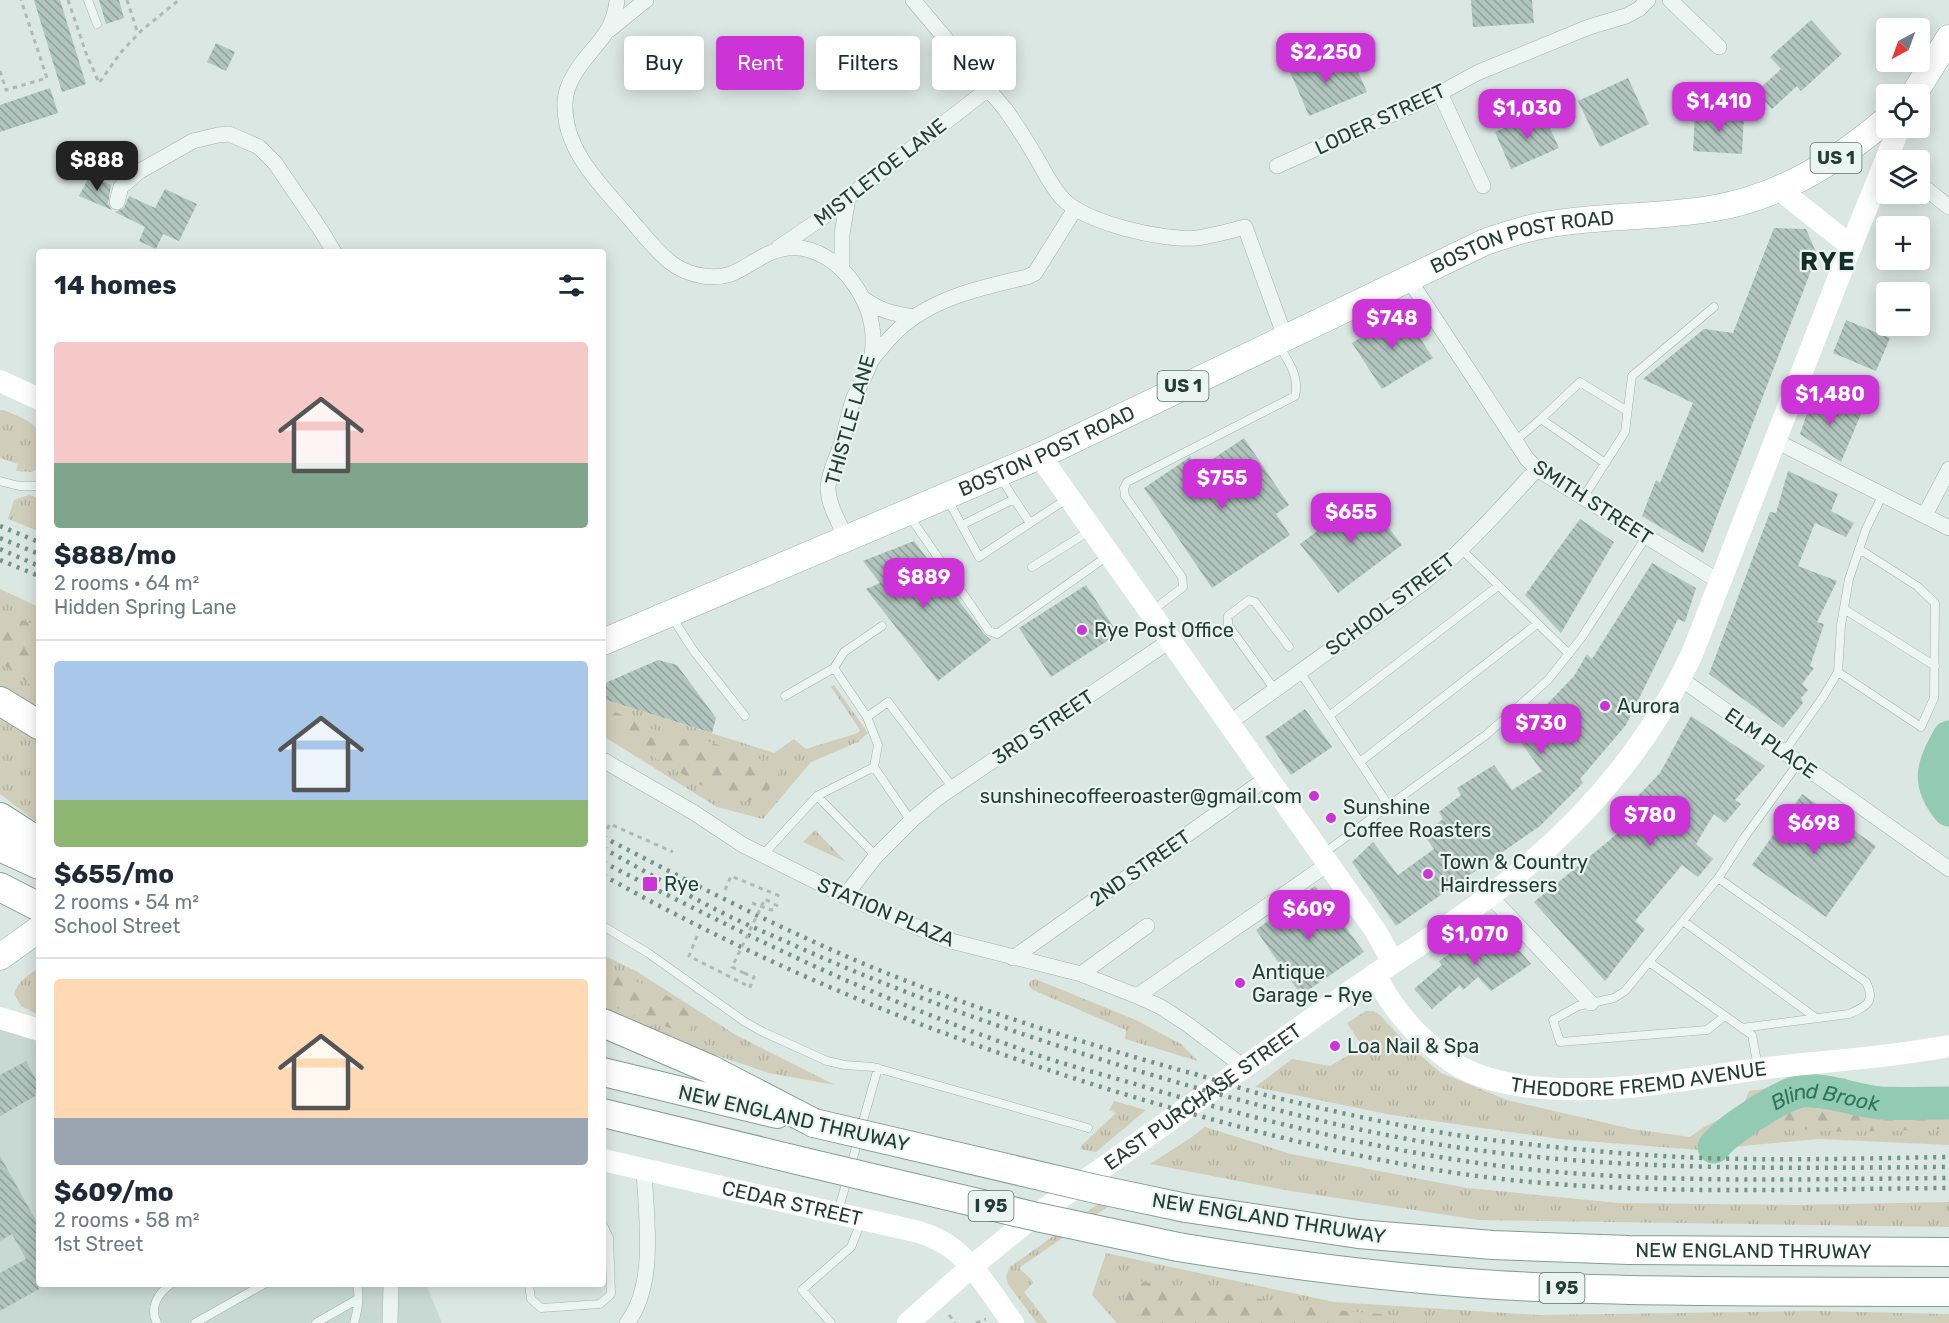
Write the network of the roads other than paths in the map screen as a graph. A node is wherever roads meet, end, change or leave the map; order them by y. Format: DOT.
graph roads {
  1 [pos="88,0"];
  2 [pos="617,0"];
  3 [pos="646,0"];
  4 [pos="913,0"];
  5 [pos="1648,0"];
  6 [pos="1670,0"];
  7 [pos="97,24"];
  8 [pos="606,32"];
  9 [pos="943,36"];
  10 [pos="1949,38"];
  11 [pos="1719,47"];
  12 [pos="1920,84"];
  13 [pos="987,90"];
  14 [pos="989,90"];
  15 [pos="1440,93"];
  16 [pos="1876,126"];
  17 [pos="1277,166"];
  18 [pos="1483,186"];
  19 [pos="1876,187"];
  20 [pos="1779,189"];
  21 [pos="1930,192"];
  22 [pos="848,198"];
  23 [pos="117,202"];
  24 [pos="1949,207"];
  25 [pos="1075,209"];
  26 [pos="1851,246"];
  27 [pos="332,249"];
  28 [pos="770,253"];
  29 [pos="842,267"];
  30 [pos="1408,278"];
  31 [pos="864,299"];
  32 [pos="1714,307"];
  33 [pos="914,317"];
  34 [pos="1281,339"];
  35 [pos="870,363"];
  36 [pos="0,381"];
  37 [pos="36,398"];
  38 [pos="1627,411"];
  39 [pos="1541,419"];
  40 [pos="1515,441"];
  41 [pos="1776,441"];
  42 [pos="1040,456"];
  43 [pos="1605,463"];
  44 [pos="1537,469"];
  45 [pos="1949,469"];
  46 [pos="998,474"];
  47 [pos="0,481"];
  48 [pos="36,486"];
  49 [pos="1882,494"];
  50 [pos="946,496"];
  51 [pos="1070,498"];
  52 [pos="1583,498"];
  53 [pos="1014,499"];
  54 [pos="907,513"];
  55 [pos="1925,515"];
  56 [pos="1030,523"];
  57 [pos="962,525"];
  58 [pos="1949,528"];
  59 [pos="1092,529"];
  60 [pos="1646,537"];
  61 [pos="846,538"];
  62 [pos="1859,549"];
  63 [pos="1462,550"];
  64 [pos="1110,554"];
  65 [pos="1032,567"];
  66 [pos="1720,582"];
  67 [pos="1498,586"];
  68 [pos="1844,609"];
  69 [pos="1150,612"];
  70 [pos="669,614"];
  71 [pos="1537,624"];
  72 [pos="882,626"];
  73 [pos="1171,640"];
  74 [pos="606,641"];
  75 [pos="1289,647"];
  76 [pos="1569,654"];
  77 [pos="1935,666"];
  78 [pos="834,668"];
  79 [pos="1300,672"];
  80 [pos="1838,672"];
  81 [pos="1681,679"];
  82 [pos="1275,690"];
  83 [pos="785,696"];
  84 [pos="0,701"];
  85 [pos="745,716"];
  86 [pos="1329,716"];
  87 [pos="867,717"];
  88 [pos="36,723"];
  89 [pos="1229,723"];
  90 [pos="1784,752"];
  91 [pos="606,762"];
  92 [pos="1360,762"];
  93 [pos="1799,762"];
  94 [pos="874,767"];
  95 [pos="1268,778"];
  96 [pos="953,788"];
  97 [pos="817,796"];
  98 [pos="1389,806"];
  99 [pos="0,816"];
  100 [pos="911,821"];
  101 [pos="36,840"];
  102 [pos="0,847"];
  103 [pos="762,856"];
  104 [pos="876,856"];
  105 [pos="1325,859"];
  106 [pos="36,864"];
  107 [pos="1949,869"];
  108 [pos="1718,878"];
  109 [pos="0,887"];
  110 [pos="845,896"];
  111 [pos="1490,896"];
  112 [pos="36,905"];
  113 [pos="1683,921"];
  114 [pos="1147,926"];
  115 [pos="606,928"];
  116 [pos="36,931"];
  117 [pos="2,955"];
  118 [pos="1013,958"];
  119 [pos="1649,962"];
  120 [pos="1384,968"];
  121 [pos="1081,974"];
  122 [pos="1137,996"];
  123 [pos="1591,1003"];
  124 [pos="1725,1016"];
  125 [pos="0,1018"];
  126 [pos="1816,1018"];
  127 [pos="606,1024"];
  128 [pos="1742,1028"];
  129 [pos="36,1029"];
  130 [pos="1949,1046"];
  131 [pos="1244,1067"];
  132 [pos="878,1068"];
  133 [pos="1759,1070"];
  134 [pos="606,1073"];
  135 [pos="606,1114"];
  136 [pos="814,1123"];
  137 [pos="1089,1128"];
  138 [pos="606,1161"];
  139 [pos="644,1170"];
  140 [pos="838,1214"];
  141 [pos="862,1219"];
  142 [pos="606,1232"];
  143 [pos="1949,1252"];
  144 [pos="971,1267"];
  145 [pos="168,1287"];
  146 [pos="259,1287"];
  147 [pos="357,1287"];
  148 [pos="391,1287"];
  149 [pos="529,1287"];
  150 [pos="1949,1292"];
  151 [pos="358,1299"];
  152 [pos="157,1323"];
  153 [pos="195,1323"];
  154 [pos="316,1323"];
  155 [pos="354,1323"];
  156 [pos="390,1323"];
  157 [pos="627,1323"];
  158 [pos="831,1323"];
  159 [pos="908,1323"];
  160 [pos="1014,1323"];
  1 -- 7 [label="lane"];
  2 -- 8 [label="street, THISTLE LANE"];
  3 -- 8 [label="street"];
  4 -- 9 [label="street"];
  5 -- 15 [label="street, LODER STREET"];
  6 -- 11 [label="street"];
  8 -- 28 [label="street, THISTLE LANE"];
  10 -- 12 [label="main road"];
  13 -- 22 [label="street, MISTLETOE LANE"];
  14 -- 25 [label="street"];
  15 -- 17 [label="street, LODER STREET"];
  15 -- 18 [label="street"];
  16 -- 20 [label="main road, BOSTON POST ROAD / US 1"];
  19 -- 26 [label="street, EAST PURCHASE STREET"];
  20 -- 26 [label="street"];
  20 -- 30 [label="main road, BOSTON POST ROAD / US 1"];
  21 -- 24 [label="street"];
  22 -- 28 [label="street, MISTLETOE LANE"];
  22 -- 29 [label="street"];
  23 -- 27 [label="street"];
  25 -- 33 [label="street"];
  25 -- 34 [label="street"];
  26 -- 41 [label="street, EAST PURCHASE STREET"];
  28 -- 29 [label="street, THISTLE LANE"];
  29 -- 31 [label="street, THISTLE LANE"];
  30 -- 34 [label="main road, BOSTON POST ROAD / US 1"];
  30 -- 40 [label="street, SMITH STREET"];
  31 -- 33 [label="street"];
  31 -- 35 [label="street, THISTLE LANE"];
  32 -- 38 [label="lane"];
  33 -- 35 [label="street"];
  34 -- 42 [label="main road, BOSTON POST ROAD / US 1"];
  34 -- 69 [label="lane"];
  35 -- 61 [label="street, THISTLE LANE"];
  36 -- 37 [label="street"];
  38 -- 39 [label="lane"];
  38 -- 43 [label="lane"];
  39 -- 40 [label="lane"];
  39 -- 43 [label="lane"];
  40 -- 44 [label="street, SMITH STREET"];
  41 -- 49 [label="street"];
  41 -- 66 [label="street, EAST PURCHASE STREET"];
  42 -- 46 [label="main road, BOSTON POST ROAD / US 1"];
  42 -- 51 [label="street, THEODORE FREMD AVENUE"];
  43 -- 52 [label="lane"];
  44 -- 52 [label="street, SMITH STREET"];
  44 -- 63 [label="street, SCHOOL STREET"];
  45 -- 55 [label="street"];
  46 -- 50 [label="main road, BOSTON POST ROAD / US 1"];
  46 -- 53 [label="lane"];
  47 -- 48 [label="lane"];
  49 -- 55 [label="street"];
  49 -- 62 [label="lane"];
  50 -- 54 [label="main road, BOSTON POST ROAD / US 1"];
  50 -- 57 [label="lane"];
  51 -- 56 [label="lane"];
  51 -- 59 [label="street, THEODORE FREMD AVENUE"];
  52 -- 60 [label="street, SMITH STREET"];
  53 -- 56 [label="lane"];
  53 -- 57 [label="lane"];
  54 -- 61 [label="main road, BOSTON POST ROAD / US 1"];
  54 -- 64 [label="lane"];
  55 -- 58 [label="street"];
  56 -- 57 [label="lane"];
  59 -- 64 [label="street, THEODORE FREMD AVENUE"];
  59 -- 65 [label="lane"];
  60 -- 66 [label="street, SMITH STREET"];
  60 -- 76 [label="lane"];
  61 -- 70 [label="main road, BOSTON POST ROAD / US 1"];
  62 -- 68 [label="lane"];
  62 -- 77 [label="lane"];
  63 -- 67 [label="lane"];
  63 -- 79 [label="street, SCHOOL STREET"];
  64 -- 69 [label="street, THEODORE FREMD AVENUE"];
  66 -- 81 [label="street, EAST PURCHASE STREET"];
  67 -- 71 [label="lane"];
  67 -- 86 [label="lane"];
  68 -- 77 [label="lane"];
  68 -- 80 [label="lane"];
  69 -- 73 [label="street, THEODORE FREMD AVENUE"];
  70 -- 74 [label="main road, BOSTON POST ROAD / US 1"];
  70 -- 85 [label="lane"];
  71 -- 76 [label="lane"];
  71 -- 92 [label="lane"];
  72 -- 78 [label="lane"];
  73 -- 89 [label="street, THEODORE FREMD AVENUE"];
  73 -- 96 [label="street, 3RD STREET"];
  75 -- 82 [label="lane"];
  76 -- 98 [label="lane"];
  77 -- 80 [label="lane"];
  78 -- 83 [label="lane"];
  78 -- 87 [label="lane"];
  79 -- 82 [label="street, SCHOOL STREET"];
  79 -- 86 [label="lane"];
  80 -- 90 [label="lane"];
  81 -- 90 [label="street, ELM PLACE"];
  81 -- 111 [label="street, EAST PURCHASE STREET"];
  82 -- 89 [label="street, SCHOOL STREET"];
  84 -- 88 [label="highway"];
  86 -- 92 [label="lane"];
  87 -- 94 [label="lane"];
  87 -- 96 [label="lane"];
  89 -- 95 [label="street, THEODORE FREMD AVENUE"];
  90 -- 93 [label="street, ELM PLACE"];
  91 -- 103 [label="street, STATION PLAZA"];
  92 -- 98 [label="lane"];
  93 -- 107 [label="street, ELM PLACE"];
  93 -- 108 [label="lane"];
  94 -- 97 [label="lane"];
  94 -- 100 [label="lane"];
  95 -- 105 [label="street, THEODORE FREMD AVENUE"];
  95 -- 118 [label="street, 2ND STREET"];
  96 -- 100 [label="street, 3RD STREET"];
  97 -- 103 [label="lane"];
  97 -- 104 [label="lane"];
  98 -- 105 [label="lane"];
  99 -- 101 [label="highway"];
  100 -- 104 [label="street, 3RD STREET"];
  102 -- 106 [label="highway"];
  103 -- 110 [label="street, STATION PLAZA"];
  104 -- 110 [label="street, 3RD STREET"];
  105 -- 120 [label="street, THEODORE FREMD AVENUE"];
  105 -- 122 [label="street"];
  108 -- 113 [label="lane"];
  108 -- 126 [label="lane"];
  109 -- 112 [label="highway"];
  110 -- 118 [label="street, STATION PLAZA"];
  111 -- 120 [label="street, EAST PURCHASE STREET"];
  111 -- 123 [label="street"];
  113 -- 119 [label="lane"];
  113 -- 126 [label="lane"];
  114 -- 121 [label="street"];
  115 -- 132 [label="lane"];
  116 -- 117 [label="main road"];
  118 -- 121 [label="street, STATION PLAZA"];
  119 -- 123 [label="lane"];
  119 -- 124 [label="lane"];
  120 -- 131 [label="street, EAST PURCHASE STREET"];
  120 -- 133 [label="street, THEODORE FREMD AVENUE"];
  121 -- 122 [label="street, STATION PLAZA"];
  122 -- 131 [label="street, STATION PLAZA"];
  123 -- 124 [label="lane"];
  124 -- 128 [label="lane"];
  125 -- 129 [label="street"];
  126 -- 128 [label="lane"];
  127 -- 136 [label="highway"];
  128 -- 133 [label="lane"];
  130 -- 133 [label="street, THEODORE FREMD AVENUE"];
  131 -- 144 [label="street, EAST PURCHASE STREET"];
  132 -- 137 [label="lane"];
  132 -- 140 [label="lane"];
  134 -- 136 [label="highway, NEW ENGLAND THRUWAY / I 95"];
  135 -- 150 [label="highway, NEW ENGLAND THRUWAY / I 95, bridge"];
  136 -- 143 [label="highway, NEW ENGLAND THRUWAY / I 95, bridge"];
  138 -- 139 [label="street, CEDAR STREET"];
  139 -- 140 [label="street, CEDAR STREET"];
  139 -- 157 [label="street"];
  140 -- 141 [label="street, CEDAR STREET"];
  141 -- 144 [label="street, CEDAR STREET"];
  141 -- 158 [label="lane"];
  142 -- 149 [label="lane"];
  144 -- 159 [label="street, EAST PURCHASE STREET"];
  144 -- 160 [label="street, CEDAR STREET"];
  145 -- 152 [label="lane"];
  146 -- 153 [label="lane"];
  147 -- 151 [label="lane"];
  148 -- 156 [label="street"];
  151 -- 154 [label="lane"];
  151 -- 155 [label="lane"];
}
